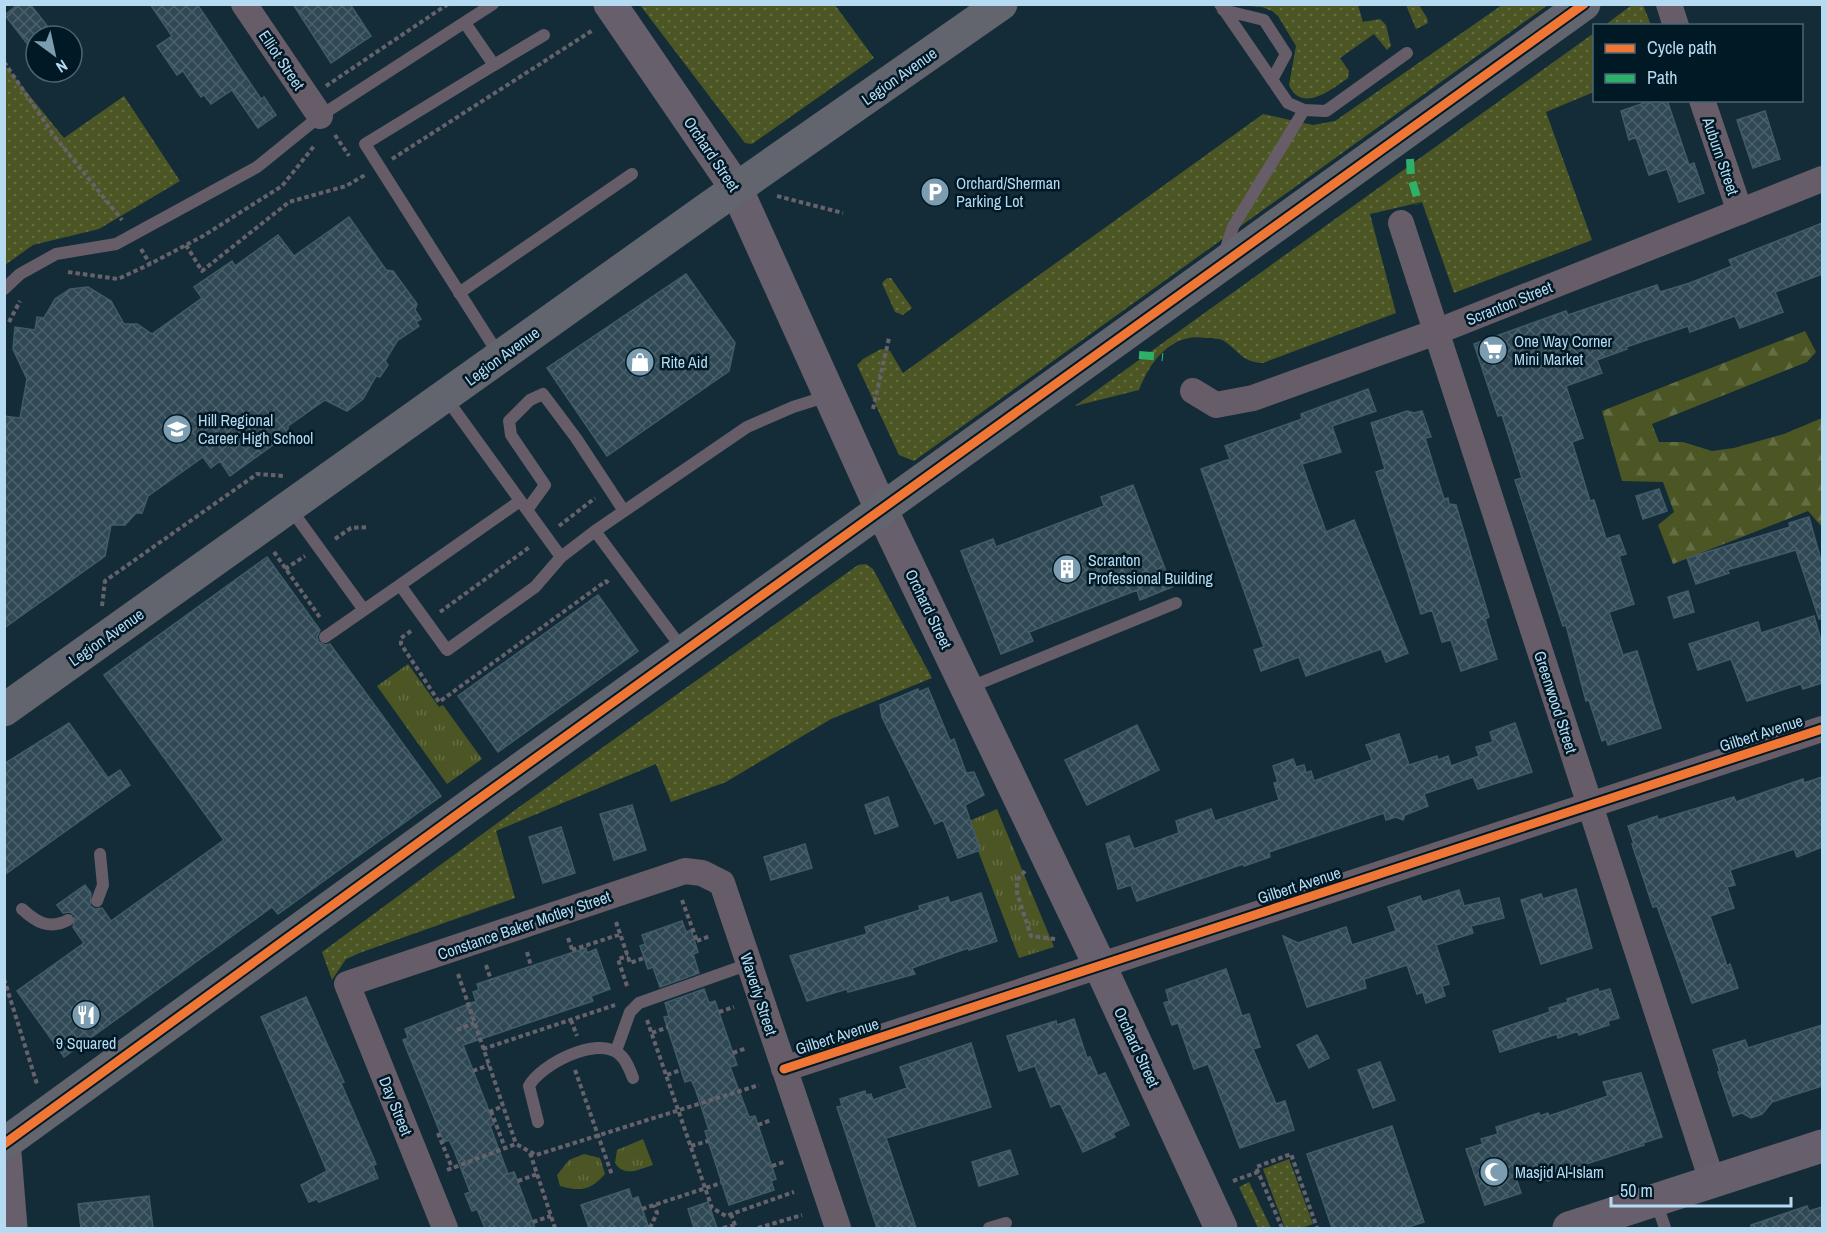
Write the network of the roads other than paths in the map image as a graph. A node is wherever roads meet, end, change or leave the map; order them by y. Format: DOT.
graph roads {
  1 [pos="244,4"];
  2 [pos="494,4"];
  3 [pos="610,4"];
  4 [pos="1584,4"];
  5 [pos="1669,4"];
  6 [pos="997,5"];
  7 [pos="1221,7"];
  8 [pos="465,23"];
  9 [pos="1675,24"];
  10 [pos="544,35"];
  11 [pos="1407,53"];
  12 [pos="494,65"];
  13 [pos="1272,80"];
  14 [pos="1703,102"];
  15 [pos="1304,111"];
  16 [pos="320,116"];
  17 [pos="632,174"];
  18 [pos="1822,179"];
  19 [pos="736,188"];
  20 [pos="1740,212"];
  21 [pos="1401,223"];
  22 [pos="1219,267"];
  23 [pos="4,289"];
  24 [pos="459,292"];
  25 [pos="1436,332"];
  26 [pos="501,357"];
  27 [pos="1193,391"];
  28 [pos="830,395"];
  29 [pos="445,397"];
  30 [pos="524,506"];
  31 [pos="289,507"];
  32 [pos="624,511"];
  33 [pos="882,511"];
  34 [pos="595,531"];
  35 [pos="561,556"];
  36 [pos="400,585"];
  37 [pos="1176,603"];
  38 [pos="364,610"];
  39 [pos="328,635"];
  40 [pos="684,652"];
  41 [pos="967,688"];
  42 [pos="4,710"];
  43 [pos="1822,729"];
  44 [pos="1590,805"];
  45 [pos="100,854"];
  46 [pos="702,873"];
  47 [pos="97,901"];
  48 [pos="22,909"];
  49 [pos="68,920"];
  50 [pos="749,964"];
  51 [pos="1100,966"];
  52 [pos="347,984"];
  53 [pos="616,1051"];
  54 [pos="784,1069"];
  55 [pos="633,1078"];
  56 [pos="538,1122"];
  57 [pos="5,1143"];
  58 [pos="1822,1146"];
  59 [pos="1712,1181"];
  60 [pos="1660,1214"];
  61 [pos="1006,1222"];
  62 [pos="11,1228"];
  63 [pos="445,1228"];
  64 [pos="838,1228"];
  65 [pos="989,1228"];
  66 [pos="1221,1228"];
  67 [pos="1569,1228"];
  1 -- 16 [label="street, Elliot Street"];
  2 -- 8 [label="lane"];
  3 -- 19 [label="main road, Orchard Street"];
  4 -- 22 [label="highway"];
  5 -- 9 [label="street"];
  6 -- 19 [label="highway, Legion Avenue"];
  7 -- 13 [label="lane"];
  7 -- 13 [label="lane"];
  8 -- 12 [label="lane"];
  8 -- 16 [label="lane"];
  10 -- 12 [label="lane"];
  11 -- 15 [label="lane"];
  12 -- 24 [label="lane"];
  13 -- 15 [label="lane"];
  14 -- 20 [label="street, Auburn Street"];
  15 -- 22 [label="lane"];
  16 -- 23 [label="lane"];
  17 -- 24 [label="lane"];
  18 -- 20 [label="street, Scranton Street"];
  19 -- 26 [label="highway, Legion Avenue"];
  19 -- 28 [label="main road, Orchard Street"];
  20 -- 25 [label="street, Scranton Street"];
  21 -- 25 [label="street, Greenwood Street"];
  22 -- 33 [label="highway"];
  24 -- 26 [label="lane"];
  25 -- 27 [label="street, Scranton Street"];
  25 -- 44 [label="street, Greenwood Street"];
  26 -- 29 [label="highway, Legion Avenue"];
  28 -- 32 [label="lane"];
  28 -- 33 [label="main road, Orchard Street"];
  29 -- 30 [label="lane"];
  29 -- 31 [label="highway, Legion Avenue"];
  30 -- 32 [label="lane"];
  30 -- 35 [label="lane"];
  30 -- 36 [label="lane"];
  31 -- 38 [label="lane"];
  31 -- 42 [label="highway, Legion Avenue"];
  32 -- 34 [label="lane"];
  33 -- 40 [label="highway"];
  33 -- 41 [label="main road, Orchard Street"];
  34 -- 35 [label="lane"];
  34 -- 40 [label="lane"];
  35 -- 36 [label="lane"];
  36 -- 38 [label="lane"];
  37 -- 41 [label="lane"];
  38 -- 39 [label="lane"];
  40 -- 57 [label="highway"];
  41 -- 51 [label="main road, Orchard Street"];
  43 -- 44 [label="street, Gilbert Avenue"];
  44 -- 51 [label="street, Gilbert Avenue"];
  44 -- 59 [label="street, Greenwood Street"];
  45 -- 47 [label="lane"];
  46 -- 50 [label="street, Waverly Street"];
  46 -- 52 [label="street, Constance Baker Motley Street"];
  48 -- 49 [label="lane"];
  50 -- 53 [label="lane"];
  50 -- 54 [label="street, Waverly Street"];
  51 -- 54 [label="street, Gilbert Avenue"];
  51 -- 66 [label="main road, Orchard Street"];
  52 -- 63 [label="street, Day Street"];
  53 -- 55 [label="lane"];
  53 -- 56 [label="lane"];
  54 -- 64 [label="street, Waverly Street"];
  57 -- 62 [label="main road"];
  58 -- 59 [label="main road"];
  59 -- 60 [label="main road"];
  60 -- 67 [label="main road"];
  61 -- 65 [label="lane"];
}
